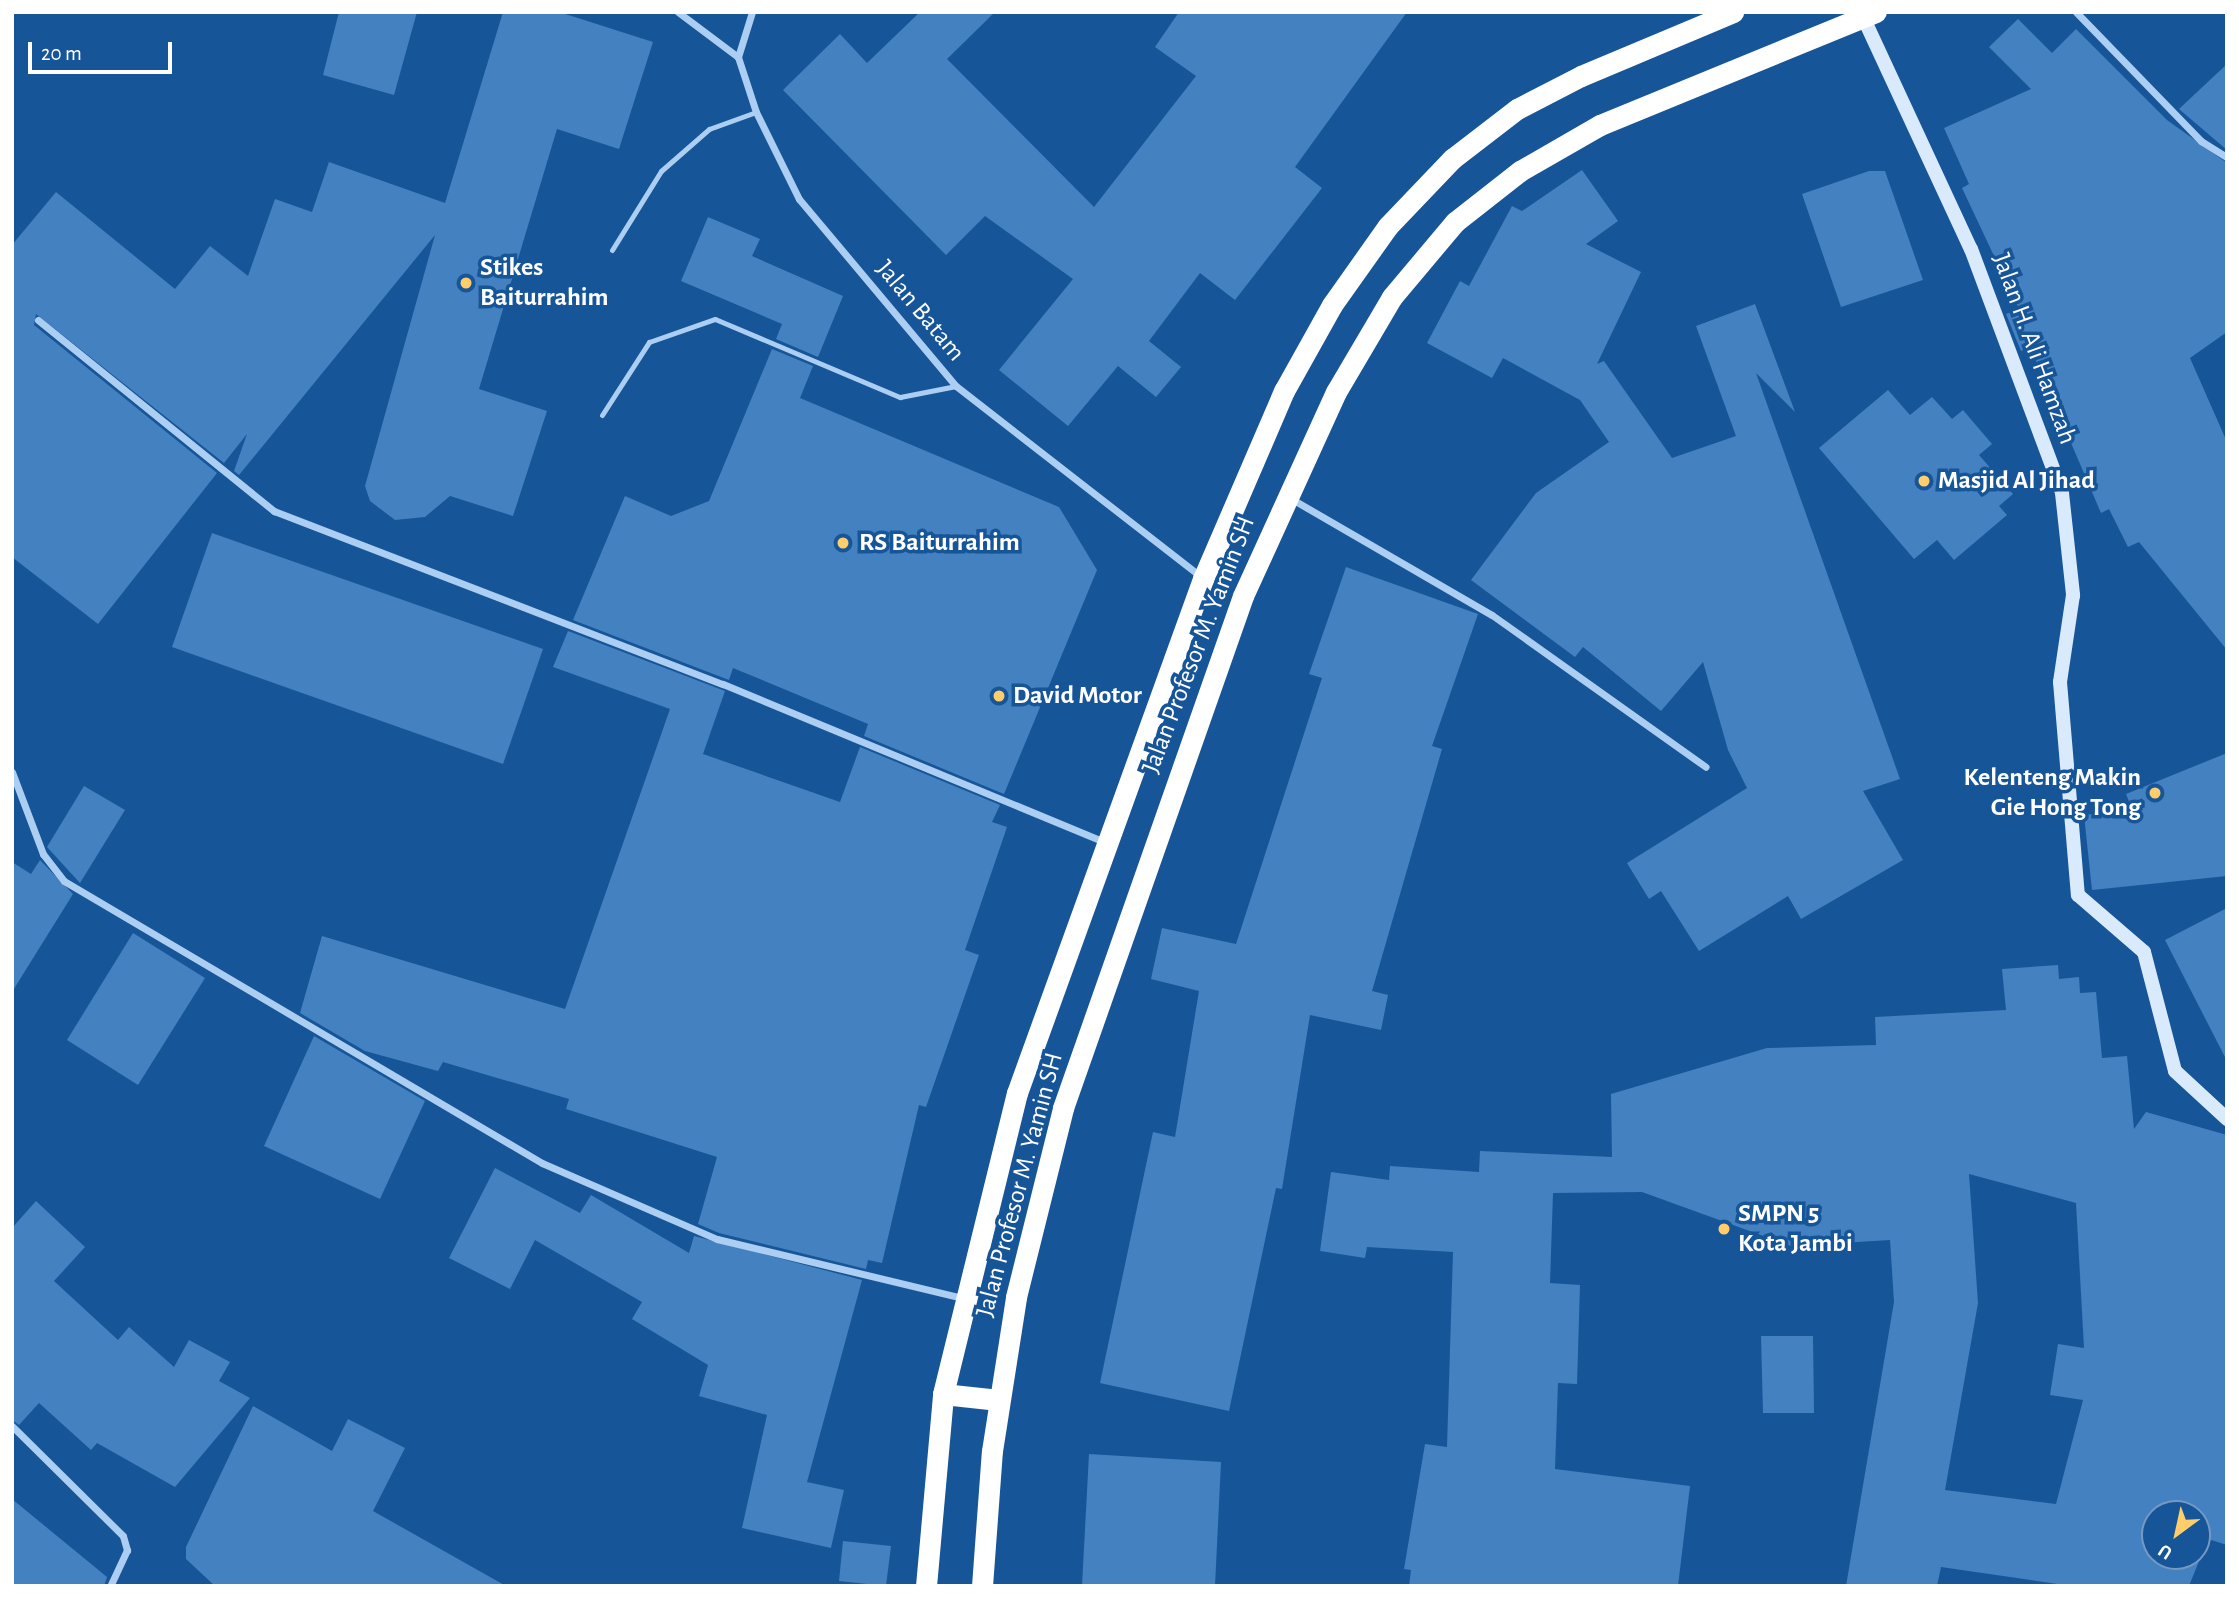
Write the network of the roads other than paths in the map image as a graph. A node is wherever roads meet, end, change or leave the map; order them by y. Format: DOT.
graph roads {
  1 [pos="678,12"];
  2 [pos="752,12"];
  3 [pos="1733,12"];
  4 [pos="2076,12"];
  5 [pos="1870,15"];
  6 [pos="738,57"];
  7 [pos="756,113"];
  8 [pos="2227,157"];
  9 [pos="612,250"];
  10 [pos="38,320"];
  11 [pos="956,386"];
  12 [pos="602,415"];
  13 [pos="1286,496"];
  14 [pos="1203,579"];
  15 [pos="1706,767"];
  16 [pos="12,772"];
  17 [pos="1106,842"];
  18 [pos="2227,1119"];
  19 [pos="962,1298"];
  20 [pos="943,1394"];
  21 [pos="999,1400"];
  22 [pos="12,1426"];
  23 [pos="110,1586"];
  24 [pos="926,1586"];
  25 [pos="982,1586"];
  1 -- 6 [label="street"];
  2 -- 6 [label="street"];
  3 -- 14 [label="highway, Jalan Profesor M. Yamin SH"];
  4 -- 8 [label="street"];
  5 -- 13 [label="highway, Jalan Profesor M. Yamin SH"];
  5 -- 18 [label="street, Jalan H. Ali Hamzah"];
  6 -- 7 [label="street, Jalan Batam"];
  7 -- 9 [label="lane"];
  7 -- 11 [label="street, Jalan Batam"];
  10 -- 17 [label="street"];
  11 -- 12 [label="lane"];
  11 -- 14 [label="street, Jalan Batam"];
  13 -- 15 [label="street"];
  13 -- 21 [label="highway, Jalan Profesor M. Yamin SH"];
  14 -- 17 [label="highway, Jalan Profesor M. Yamin SH"];
  16 -- 19 [label="street"];
  17 -- 19 [label="highway, Jalan Profesor M. Yamin SH"];
  19 -- 20 [label="highway, Jalan Profesor M. Yamin SH"];
  20 -- 21 [label="highway"];
  20 -- 24 [label="highway, Jalan Profesor M. Yamin SH"];
  21 -- 25 [label="highway, Jalan Profesor M. Yamin SH"];
  22 -- 23 [label="street"];
}
